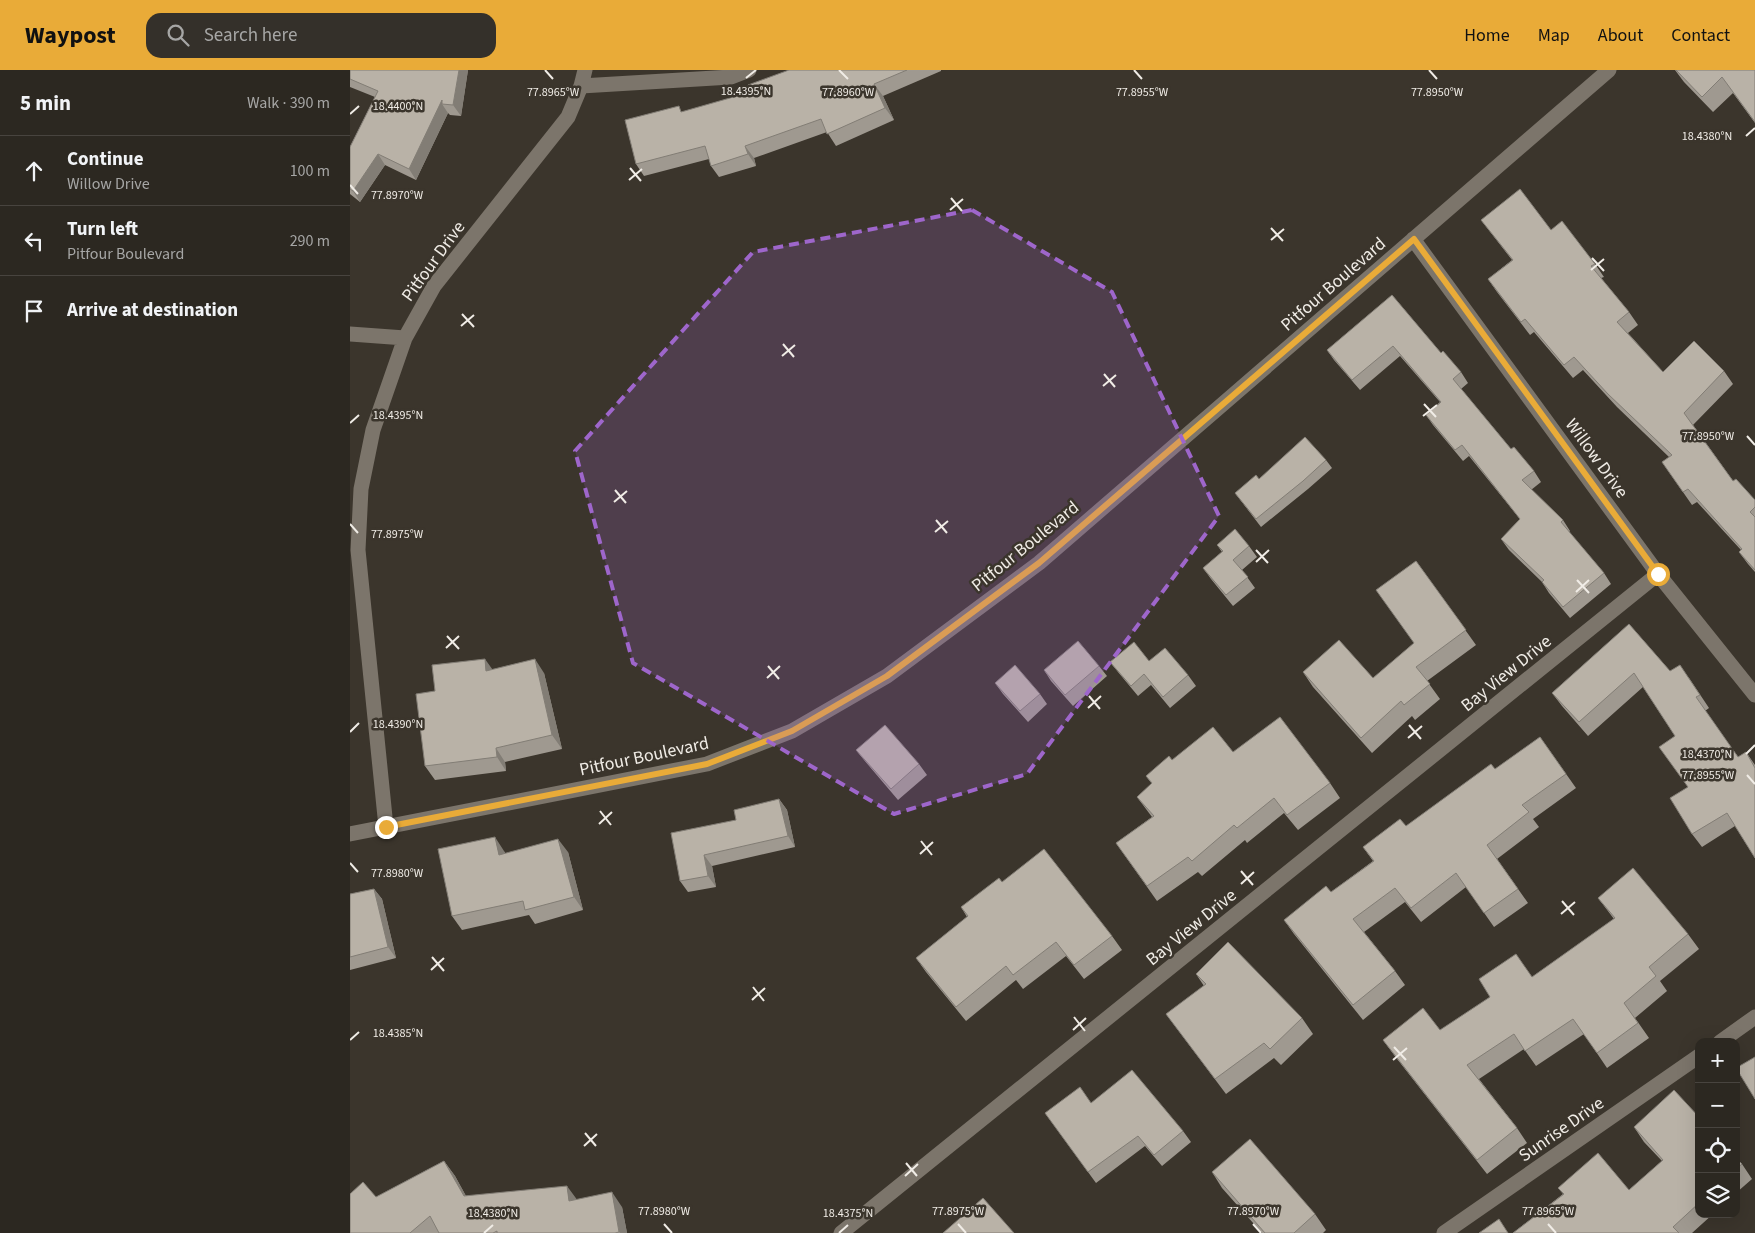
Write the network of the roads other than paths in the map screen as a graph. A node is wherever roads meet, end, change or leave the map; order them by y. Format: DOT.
graph roads {
  1 [pos="585,70"];
  2 [pos="749,70"];
  3 [pos="1609,70"];
  4 [pos="580,86"];
  5 [pos="1414,239"];
  6 [pos="350,334"];
  7 [pos="404,338"];
  8 [pos="1658,574"];
  9 [pos="1755,695"];
  10 [pos="386,827"];
  11 [pos="350,834"];
  12 [pos="1755,1017"];
  13 [pos="1726,1038"];
  14 [pos="1695,1059"];
  15 [pos="841,1233"];
  16 [pos="1444,1233"];
  1 -- 4 [label="street, Pitfour Drive"];
  2 -- 4 [label="street"];
  3 -- 5 [label="street, Pitfour Boulevard"];
  4 -- 7 [label="street, Pitfour Drive"];
  5 -- 8 [label="street, Willow Drive"];
  5 -- 10 [label="street, Pitfour Boulevard"];
  6 -- 7 [label="street"];
  7 -- 10 [label="street, Pitfour Drive"];
  8 -- 9 [label="street, Willow Drive"];
  8 -- 15 [label="street, Bay View Drive"];
  10 -- 11 [label="street, Pitfour Boulevard"];
  12 -- 13 [label="street"];
  14 -- 16 [label="street, Sunrise Drive"];
}
